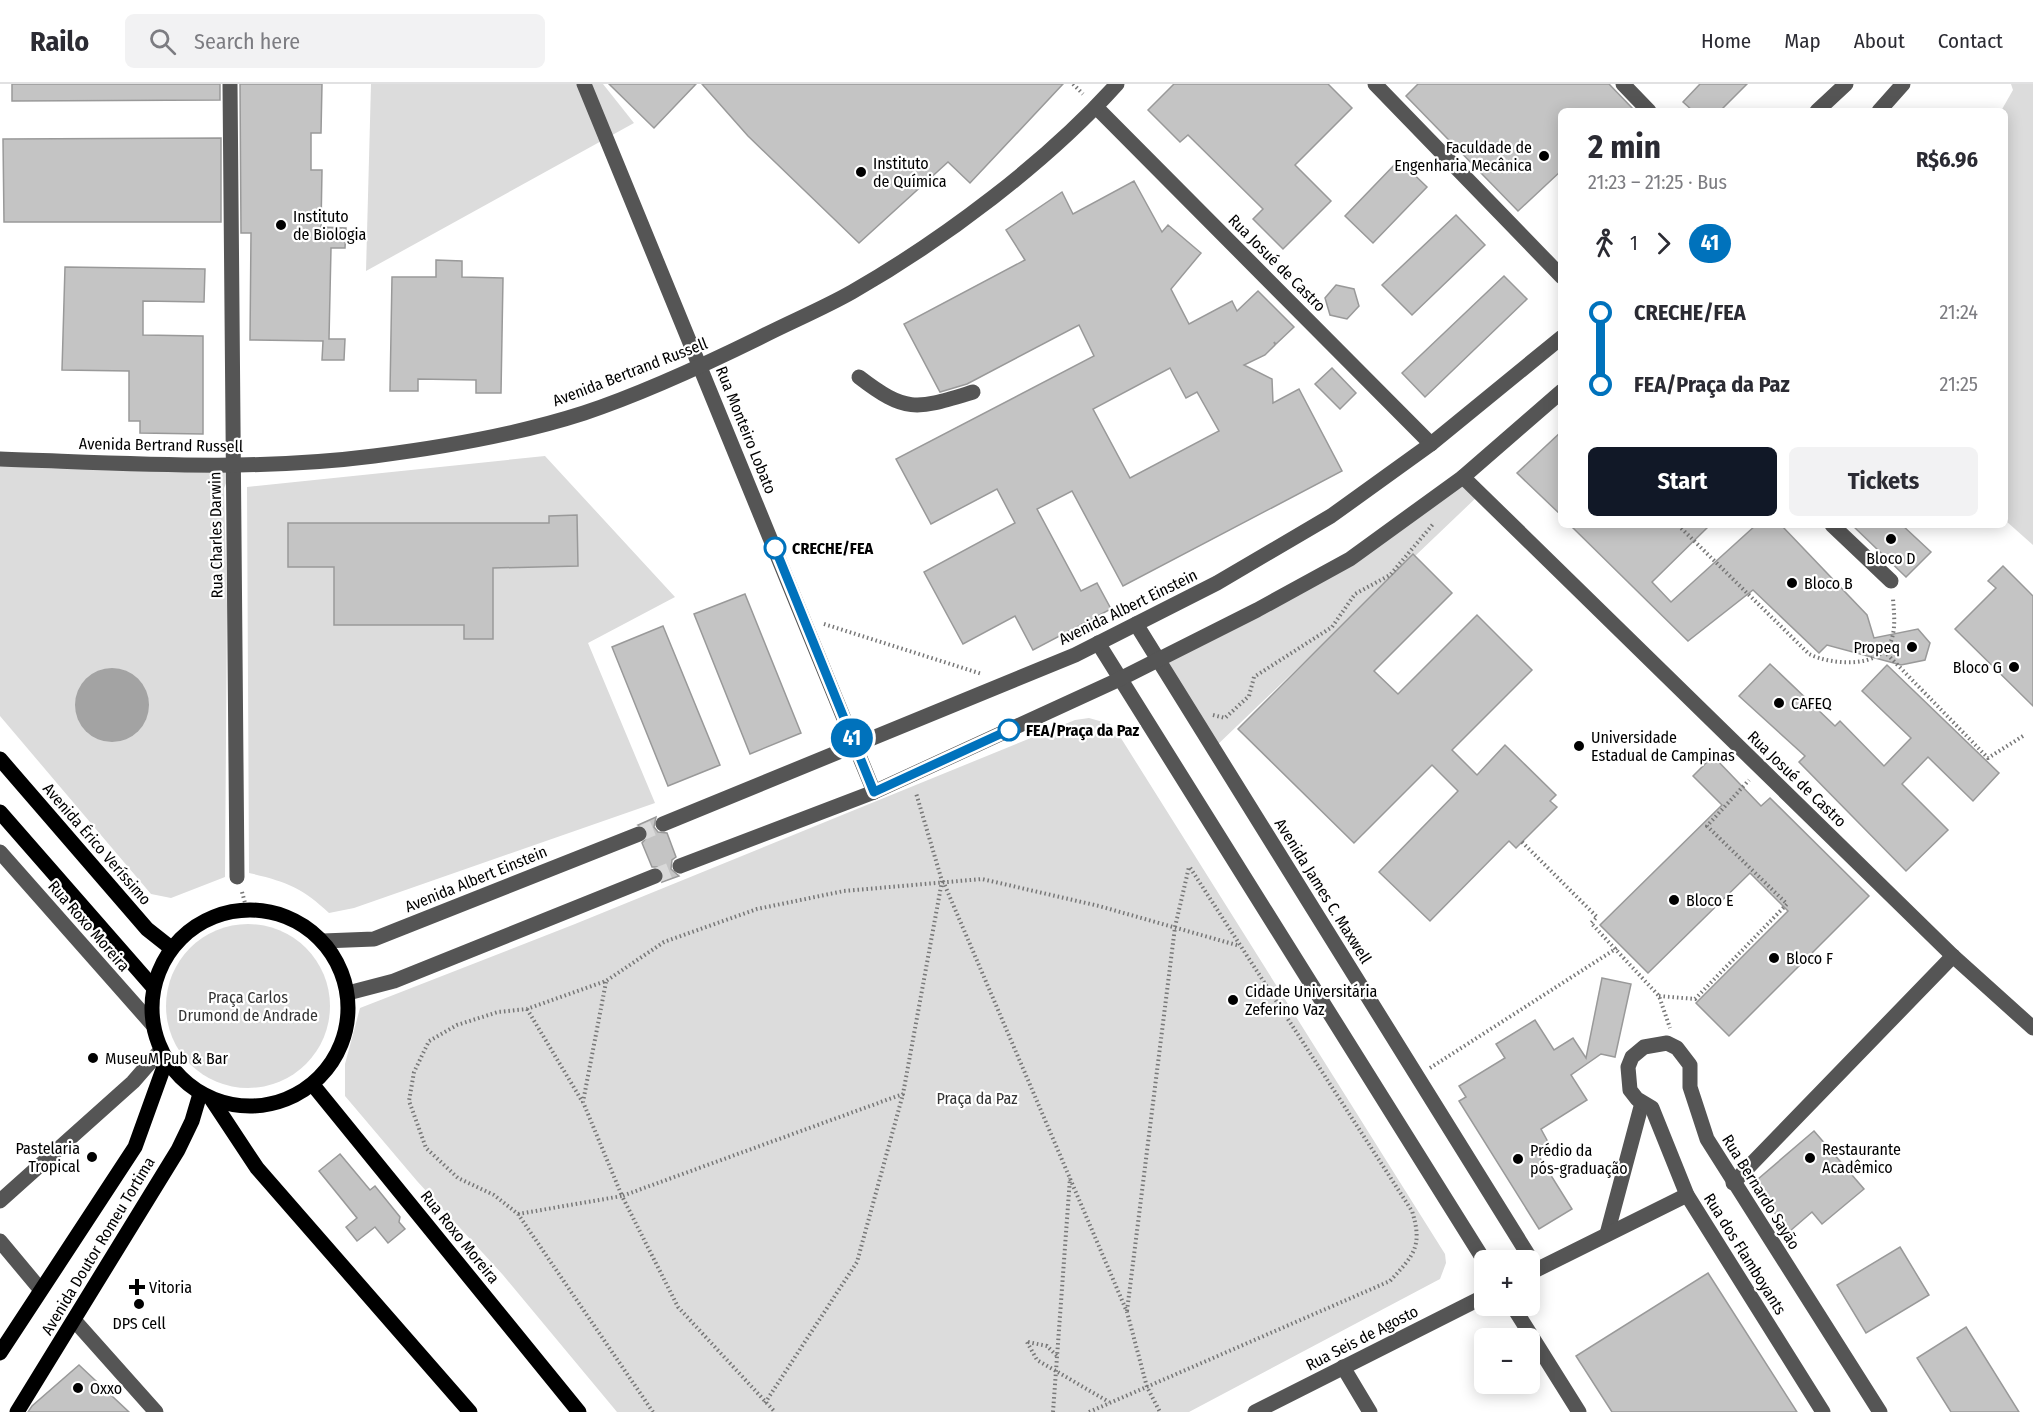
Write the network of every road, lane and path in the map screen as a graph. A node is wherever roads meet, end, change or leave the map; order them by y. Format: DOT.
graph roads {
  1 [pos="230,84"];
  2 [pos="1117,84"];
  3 [pos="1375,84"];
  4 [pos="1623,84"];
  5 [pos="1846,84"];
  6 [pos="1903,84"];
  7 [pos="586,85"];
  8 [pos="1096,107"];
  9 [pos="1646,108"];
  10 [pos="1820,108"];
  11 [pos="1882,108"];
  12 [pos="1558,273"];
  13 [pos="1558,340"];
  14 [pos="701,366"];
  15 [pos="859,377"];
  16 [pos="973,392"];
  17 [pos="1558,394"];
  18 [pos="1431,444"];
  19 [pos="0,459"];
  20 [pos="234,465"];
  21 [pos="1463,477"];
  22 [pos="1434,522"];
  23 [pos="1681,528"];
  24 [pos="1835,528"];
  25 [pos="1891,581"];
  26 [pos="803,617"];
  27 [pos="1136,624"];
  28 [pos="1098,644"];
  29 [pos="1884,651"];
  30 [pos="1158,659"];
  31 [pos="1120,679"];
  32 [pos="1009,682"];
  33 [pos="1187,706"];
  34 [pos="2023,736"];
  35 [pos="855,747"];
  36 [pos="0,759"];
  37 [pos="1760,768"];
  38 [pos="910,775"];
  39 [pos="874,792"];
  40 [pos="0,812"];
  41 [pos="663,824"];
  42 [pos="639,834"];
  43 [pos="1522,842"];
  44 [pos="0,852"];
  45 [pos="680,866"];
  46 [pos="656,876"];
  47 [pos="237,877"];
  48 [pos="942,880"];
  49 [pos="1175,927"];
  50 [pos="323,941"];
  51 [pos="1240,946"];
  52 [pos="171,948"];
  53 [pos="1617,948"];
  54 [pos="1953,956"];
  55 [pos="606,981"];
  56 [pos="153,987"];
  57 [pos="348,993"];
  58 [pos="1659,996"];
  59 [pos="527,1009"];
  60 [pos="152,1024"];
  61 [pos="2033,1028"];
  62 [pos="1677,1048"];
  63 [pos="163,1056"];
  64 [pos="1417,1076"];
  65 [pos="313,1085"];
  66 [pos="903,1094"];
  67 [pos="206,1097"];
  68 [pos="583,1102"];
  69 [pos="1647,1105"];
  70 [pos="1070,1177"];
  71 [pos="1733,1183"];
  72 [pos="1687,1195"];
  73 [pos="622,1196"];
  74 [pos="0,1201"];
  75 [pos="518,1214"];
  76 [pos="1607,1234"];
  77 [pos="1,1243"];
  78 [pos="1477,1250"];
  79 [pos="1521,1250"];
  80 [pos="1540,1268"];
  81 [pos="40,1288"];
  82 [pos="1474,1302"];
  83 [pos="1127,1312"];
  84 [pos="1519,1316"];
  85 [pos="74,1320"];
  86 [pos="0,1353"];
  87 [pos="1058,1356"];
  88 [pos="1343,1367"];
  89 [pos="1056,1371"];
  90 [pos="1147,1387"];
  91 [pos="765,1403"];
  92 [pos="1110,1403"];
  93 [pos="576,1411"];
  94 [pos="17,1412"];
  95 [pos="156,1412"];
  96 [pos="470,1412"];
  97 [pos="653,1412"];
  98 [pos="776,1412"];
  99 [pos="1053,1412"];
  100 [pos="1089,1412"];
  101 [pos="1160,1412"];
  102 [pos="1255,1412"];
  103 [pos="1370,1412"];
  104 [pos="1579,1412"];
  105 [pos="1823,1412"];
  106 [pos="1880,1412"];
  1 -- 20 [label="street, Rua Charles Darwin"];
  2 -- 8 [label="street, Avenida Bertrand Russell"];
  3 -- 12 [label="street"];
  4 -- 9 [label="street"];
  5 -- 10 [label="street"];
  6 -- 11 [label="street"];
  7 -- 14 [label="street, Rua Monteiro Lobato"];
  8 -- 14 [label="street, Avenida Bertrand Russell"];
  8 -- 18 [label="street, Rua Josué de Castro"];
  13 -- 18 [label="street, Avenida Albert Einstein"];
  14 -- 20 [label="street, Avenida Bertrand Russell"];
  14 -- 26 [label="street, Rua Monteiro Lobato"];
  15 -- 16 [label="street"];
  17 -- 21 [label="street"];
  18 -- 27 [label="street, Avenida Albert Einstein"];
  19 -- 20 [label="street, Avenida Bertrand Russell"];
  20 -- 47 [label="street, Rua Charles Darwin"];
  21 -- 30 [label="street"];
  21 -- 37 [label="street, Rua Josué de Castro"];
  22 -- 33 [label="path"];
  23 -- 29 [label="path"];
  24 -- 25 [label="street"];
  25 -- 29 [label="path"];
  26 -- 32 [label="path"];
  26 -- 35 [label="street, Rua Monteiro Lobato"];
  27 -- 28 [label="street, Avenida Albert Einstein"];
  27 -- 30 [label="street, Avenida James C. Maxwell"];
  28 -- 31 [label="street"];
  28 -- 32 [label="street, Avenida Albert Einstein"];
  29 -- 34 [label="path"];
  30 -- 31 [label="street"];
  30 -- 33 [label="street, Avenida James C. Maxwell"];
  31 -- 38 [label="street"];
  31 -- 78 [label="street"];
  32 -- 35 [label="street, Avenida Albert Einstein"];
  33 -- 64 [label="street, Avenida James C. Maxwell"];
  35 -- 39 [label="street, Rua Monteiro Lobato"];
  35 -- 41 [label="street, Avenida Albert Einstein"];
  36 -- 52 [label="main road, Avenida Érico Veríssimo"];
  37 -- 54 [label="street, Rua Josué de Castro"];
  37 -- 58 [label="path"];
  38 -- 39 [label="street"];
  38 -- 48 [label="path"];
  39 -- 45 [label="street"];
  40 -- 56 [label="main road"];
  42 -- 50 [label="street, Avenida Albert Einstein"];
  43 -- 53 [label="path"];
  44 -- 60 [label="street, Rua Roxo Moreira"];
  46 -- 57 [label="street"];
  48 -- 49 [label="path"];
  48 -- 55 [label="path"];
  48 -- 66 [label="path"];
  48 -- 70 [label="path"];
  49 -- 51 [label="path"];
  49 -- 51 [label="path"];
  49 -- 83 [label="path"];
  50 -- 52 [label="main road"];
  50 -- 57 [label="main road"];
  51 -- 90 [label="path"];
  52 -- 56 [label="main road"];
  53 -- 58 [label="path"];
  53 -- 64 [label="path"];
  54 -- 61 [label="street, Rua Josué de Castro"];
  54 -- 71 [label="street"];
  55 -- 59 [label="path"];
  55 -- 68 [label="path"];
  56 -- 60 [label="main road"];
  57 -- 65 [label="main road"];
  58 -- 62 [label="path"];
  59 -- 68 [label="path"];
  59 -- 75 [label="path"];
  60 -- 63 [label="main road"];
  62 -- 69 [label="street"];
  62 -- 71 [label="street, Rua Bernardo Sayão"];
  63 -- 67 [label="main road"];
  63 -- 74 [label="street"];
  63 -- 81 [label="main road, Avenida Doutor Romeu Tortima"];
  64 -- 79 [label="street, Avenida James C. Maxwell"];
  65 -- 67 [label="main road"];
  65 -- 93 [label="main road, Rua Roxo Moreira"];
  66 -- 73 [label="path"];
  66 -- 91 [label="path"];
  67 -- 85 [label="main road, Avenida Doutor Romeu Tortima"];
  67 -- 96 [label="main road"];
  68 -- 73 [label="path"];
  69 -- 72 [label="street, Rua dos Flamboyants"];
  69 -- 76 [label="street"];
  70 -- 83 [label="path"];
  70 -- 87 [label="path"];
  71 -- 106 [label="street, Rua Bernardo Sayão"];
  72 -- 76 [label="street"];
  72 -- 105 [label="street, Rua dos Flamboyants"];
  73 -- 75 [label="path"];
  73 -- 91 [label="path"];
  75 -- 97 [label="path"];
  76 -- 80 [label="street"];
  77 -- 81 [label="street"];
  81 -- 86 [label="main road, Avenida Doutor Romeu Tortima"];
  82 -- 88 [label="street, Rua Seis de Agosto"];
  83 -- 90 [label="path"];
  84 -- 104 [label="street"];
  85 -- 94 [label="main road, Avenida Doutor Romeu Tortima"];
  85 -- 95 [label="street"];
  87 -- 89 [label="path"];
  87 -- 89 [label="path"];
  88 -- 102 [label="street, Rua Seis de Agosto"];
  88 -- 103 [label="street"];
  89 -- 92 [label="path"];
  89 -- 99 [label="path"];
  90 -- 92 [label="path"];
  90 -- 101 [label="path"];
  91 -- 98 [label="path"];
  92 -- 100 [label="path"];
}
